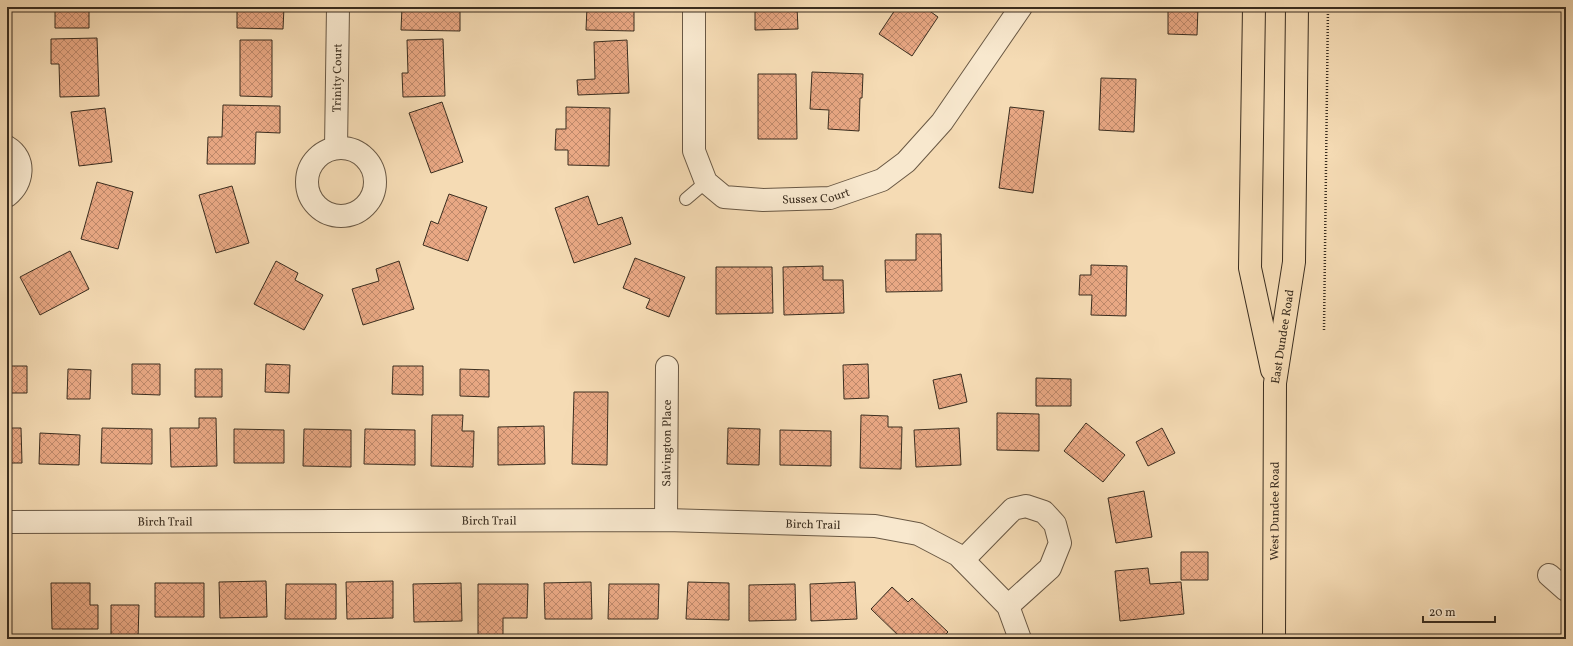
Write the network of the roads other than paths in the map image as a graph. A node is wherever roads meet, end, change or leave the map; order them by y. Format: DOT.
graph roads {
  1 [pos="338,7"];
  2 [pos="694,7"];
  3 [pos="1022,7"];
  4 [pos="1254,7"];
  5 [pos="1297,7"];
  6 [pos="7,147"];
  7 [pos="336,148"];
  8 [pos="706,182"];
  9 [pos="7,196"];
  10 [pos="686,199"];
  11 [pos="667,367"];
  12 [pos="1275,383"];
  13 [pos="666,520"];
  14 [pos="7,522"];
  15 [pos="963,560"];
  16 [pos="1549,575"];
  17 [pos="1566,590"];
  18 [pos="1008,606"];
  19 [pos="1020,639"];
  20 [pos="1274,639"];
  1 -- 7 [label="street, Trinity Court"];
  2 -- 8 [label="street, Sussex Court"];
  3 -- 8 [label="street, Sussex Court"];
  4 -- 12 [label="main road, East Dundee Road"];
  5 -- 12 [label="main road, East Dundee Road"];
  6 -- 9 [label="street"];
  8 -- 10 [label="lane"];
  11 -- 13 [label="street, Salvington Place"];
  12 -- 20 [label="main road, West Dundee Road"];
  13 -- 14 [label="street, Birch Trail"];
  13 -- 15 [label="street, Birch Trail"];
  15 -- 18 [label="street, Birch Trail"];
  15 -- 18 [label="street"];
  16 -- 17 [label="street"];
  18 -- 19 [label="street, Birch Trail"];
}
